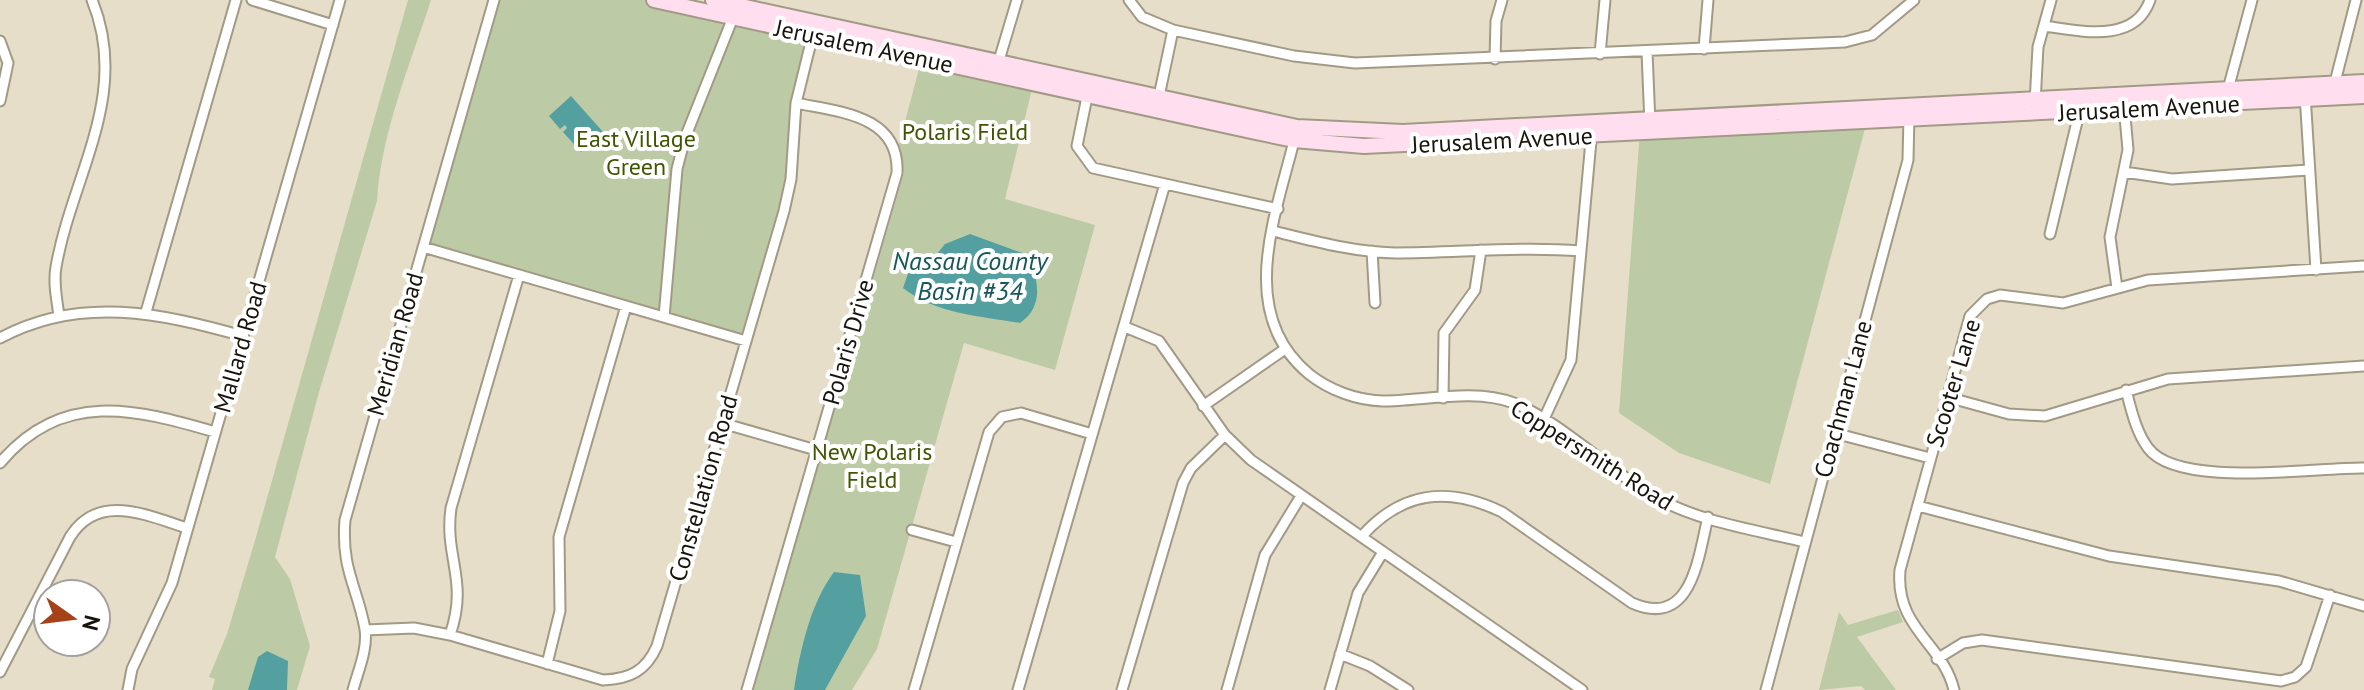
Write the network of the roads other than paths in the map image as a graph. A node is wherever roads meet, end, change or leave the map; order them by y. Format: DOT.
graph roads {
  1 [pos="92,0"];
  2 [pos="236,0"];
  3 [pos="252,0"];
  4 [pos="340,0"];
  5 [pos="494,0"];
  6 [pos="654,0"];
  7 [pos="713,0"];
  8 [pos="1017,0"];
  9 [pos="1129,0"];
  10 [pos="1502,0"];
  11 [pos="1605,0"];
  12 [pos="1708,0"];
  13 [pos="1914,0"];
  14 [pos="2051,0"];
  15 [pos="2150,0"];
  16 [pos="2252,0"];
  17 [pos="2356,0"];
  18 [pos="736,7"];
  19 [pos="333,25"];
  20 [pos="2044,26"];
  21 [pos="814,29"];
  22 [pos="1173,30"];
  23 [pos="0,41"];
  24 [pos="1704,49"];
  25 [pos="1647,52"];
  26 [pos="1600,54"];
  27 [pos="1495,59"];
  28 [pos="997,68"];
  29 [pos="2364,82"];
  30 [pos="1088,89"];
  31 [pos="2334,91"];
  32 [pos="2305,93"];
  33 [pos="2364,96"];
  34 [pos="2226,98"];
  35 [pos="0,101"];
  36 [pos="796,103"];
  37 [pos="1157,104"];
  38 [pos="2124,104"];
  39 [pos="2082,105"];
  40 [pos="2035,108"];
  41 [pos="1909,114"];
  42 [pos="1650,126"];
  43 [pos="1592,129"];
  44 [pos="1296,134"];
  45 [pos="2309,170"];
  46 [pos="2124,172"];
  47 [pos="1165,184"];
  48 [pos="1278,209"];
  49 [pos="1273,231"];
  50 [pos="2050,234"];
  51 [pos="423,247"];
  52 [pos="1481,250"];
  53 [pos="1372,251"];
  54 [pos="1581,251"];
  55 [pos="2364,266"];
  56 [pos="2316,270"];
  57 [pos="519,275"];
  58 [pos="2117,288"];
  59 [pos="1375,303"];
  60 [pos="626,306"];
  61 [pos="146,312"];
  62 [pos="59,316"];
  63 [pos="664,317"];
  64 [pos="1125,327"];
  65 [pos="243,336"];
  66 [pos="0,338"];
  67 [pos="746,341"];
  68 [pos="1285,349"];
  69 [pos="2364,366"];
  70 [pos="2126,390"];
  71 [pos="1947,397"];
  72 [pos="1443,398"];
  73 [pos="1203,406"];
  74 [pos="1543,421"];
  75 [pos="722,423"];
  76 [pos="215,432"];
  77 [pos="1834,433"];
  78 [pos="1092,434"];
  79 [pos="1225,435"];
  80 [pos="816,450"];
  81 [pos="1930,458"];
  82 [pos="0,463"];
  83 [pos="2364,468"];
  84 [pos="1301,496"];
  85 [pos="1918,506"];
  86 [pos="1708,517"];
  87 [pos="187,528"];
  88 [pos="912,530"];
  89 [pos="1362,536"];
  90 [pos="956,542"];
  91 [pos="1805,542"];
  92 [pos="1383,552"];
  93 [pos="2330,595"];
  94 [pos="2364,606"];
  95 [pos="365,630"];
  96 [pos="450,635"];
  97 [pos="1340,654"];
  98 [pos="1937,659"];
  99 [pos="547,664"];
  100 [pos="0,672"];
  101 [pos="627,684"];
  102 [pos="128,690"];
  103 [pos="353,690"];
  104 [pos="747,690"];
  105 [pos="914,690"];
  106 [pos="1018,690"];
  107 [pos="1122,690"];
  108 [pos="1227,690"];
  109 [pos="1330,690"];
  110 [pos="1408,690"];
  111 [pos="1582,690"];
  112 [pos="1766,690"];
  113 [pos="1954,690"];
  1 -- 62 [label="street"];
  2 -- 61 [label="street"];
  3 -- 19 [label="street"];
  4 -- 19 [label="street, Mallard Road"];
  5 -- 51 [label="street, Meridian Road"];
  6 -- 18 [label="main road, Jerusalem Avenue"];
  7 -- 18 [label="main road, Jerusalem Avenue"];
  8 -- 28 [label="street"];
  9 -- 22 [label="street"];
  10 -- 27 [label="street"];
  11 -- 26 [label="street"];
  12 -- 24 [label="street"];
  13 -- 24 [label="street"];
  14 -- 20 [label="street"];
  15 -- 20 [label="street"];
  16 -- 34 [label="street"];
  17 -- 31 [label="street"];
  18 -- 21 [label="main road, Jerusalem Avenue"];
  18 -- 63 [label="street"];
  19 -- 65 [label="street, Mallard Road"];
  20 -- 40 [label="street"];
  21 -- 28 [label="main road, Jerusalem Avenue"];
  21 -- 36 [label="street, Constellation Road"];
  22 -- 27 [label="street"];
  22 -- 37 [label="street"];
  23 -- 35 [label="street"];
  24 -- 25 [label="street"];
  25 -- 26 [label="street"];
  25 -- 42 [label="street"];
  26 -- 27 [label="street"];
  28 -- 30 [label="main road, Jerusalem Avenue"];
  29 -- 31 [label="main road, Jerusalem Avenue"];
  30 -- 37 [label="main road, Jerusalem Avenue"];
  30 -- 47 [label="street"];
  31 -- 32 [label="main road, Jerusalem Avenue"];
  31 -- 33 [label="main road, Jerusalem Avenue"];
  32 -- 34 [label="main road, Jerusalem Avenue"];
  32 -- 45 [label="street"];
  34 -- 38 [label="main road, Jerusalem Avenue"];
  36 -- 67 [label="street, Constellation Road"];
  36 -- 80 [label="street, Polaris Drive"];
  37 -- 44 [label="main road, Jerusalem Avenue"];
  38 -- 39 [label="main road, Jerusalem Avenue"];
  38 -- 46 [label="street"];
  39 -- 40 [label="main road, Jerusalem Avenue"];
  39 -- 50 [label="street"];
  40 -- 41 [label="main road, Jerusalem Avenue"];
  41 -- 42 [label="main road, Jerusalem Avenue"];
  41 -- 77 [label="street, Coachman Lane"];
  42 -- 43 [label="main road, Jerusalem Avenue"];
  43 -- 44 [label="main road, Jerusalem Avenue"];
  43 -- 54 [label="street"];
  44 -- 48 [label="street, Coppersmith Road"];
  45 -- 46 [label="street"];
  45 -- 56 [label="street"];
  46 -- 58 [label="street"];
  47 -- 48 [label="street"];
  47 -- 64 [label="street"];
  48 -- 49 [label="street, Coppersmith Road"];
  49 -- 53 [label="street"];
  49 -- 68 [label="street, Coppersmith Road"];
  51 -- 57 [label="street"];
  51 -- 95 [label="street, Meridian Road"];
  52 -- 53 [label="street"];
  52 -- 54 [label="street"];
  52 -- 72 [label="street"];
  53 -- 59 [label="street"];
  54 -- 74 [label="street"];
  55 -- 56 [label="street, Scooter Lane"];
  56 -- 58 [label="street, Scooter Lane"];
  57 -- 60 [label="street"];
  57 -- 96 [label="street"];
  58 -- 71 [label="street, Scooter Lane"];
  60 -- 63 [label="street"];
  60 -- 99 [label="street"];
  61 -- 62 [label="street"];
  61 -- 65 [label="street"];
  62 -- 66 [label="street"];
  63 -- 67 [label="street"];
  64 -- 73 [label="street"];
  64 -- 78 [label="street"];
  65 -- 76 [label="street, Mallard Road"];
  67 -- 75 [label="street, Constellation Road"];
  68 -- 72 [label="street, Coppersmith Road"];
  68 -- 73 [label="street"];
  69 -- 70 [label="street"];
  70 -- 71 [label="street"];
  70 -- 83 [label="street"];
  71 -- 81 [label="street, Scooter Lane"];
  72 -- 74 [label="street, Coppersmith Road"];
  73 -- 79 [label="street"];
  74 -- 86 [label="street, Coppersmith Road"];
  75 -- 80 [label="street"];
  75 -- 101 [label="street, Constellation Road"];
  76 -- 82 [label="street"];
  76 -- 87 [label="street, Mallard Road"];
  77 -- 81 [label="street"];
  77 -- 91 [label="street, Coachman Lane"];
  78 -- 90 [label="street"];
  78 -- 106 [label="street"];
  79 -- 84 [label="street"];
  79 -- 107 [label="street"];
  80 -- 104 [label="street, Polaris Drive"];
  81 -- 85 [label="street, Scooter Lane"];
  84 -- 89 [label="street"];
  84 -- 108 [label="street"];
  85 -- 93 [label="street"];
  85 -- 98 [label="street, Scooter Lane"];
  86 -- 89 [label="street"];
  86 -- 91 [label="street, Coppersmith Road"];
  87 -- 100 [label="street"];
  87 -- 102 [label="street, Mallard Road"];
  88 -- 90 [label="street"];
  89 -- 92 [label="street"];
  90 -- 105 [label="street"];
  91 -- 112 [label="street, Coachman Lane"];
  92 -- 97 [label="street"];
  92 -- 111 [label="street"];
  93 -- 94 [label="street"];
  93 -- 98 [label="street"];
  95 -- 96 [label="street, Constellation Road"];
  95 -- 103 [label="street, Meridian Road"];
  96 -- 99 [label="street, Constellation Road"];
  97 -- 109 [label="street"];
  97 -- 110 [label="street"];
  98 -- 113 [label="street, Scooter Lane"];
  99 -- 101 [label="street, Constellation Road"];
}
